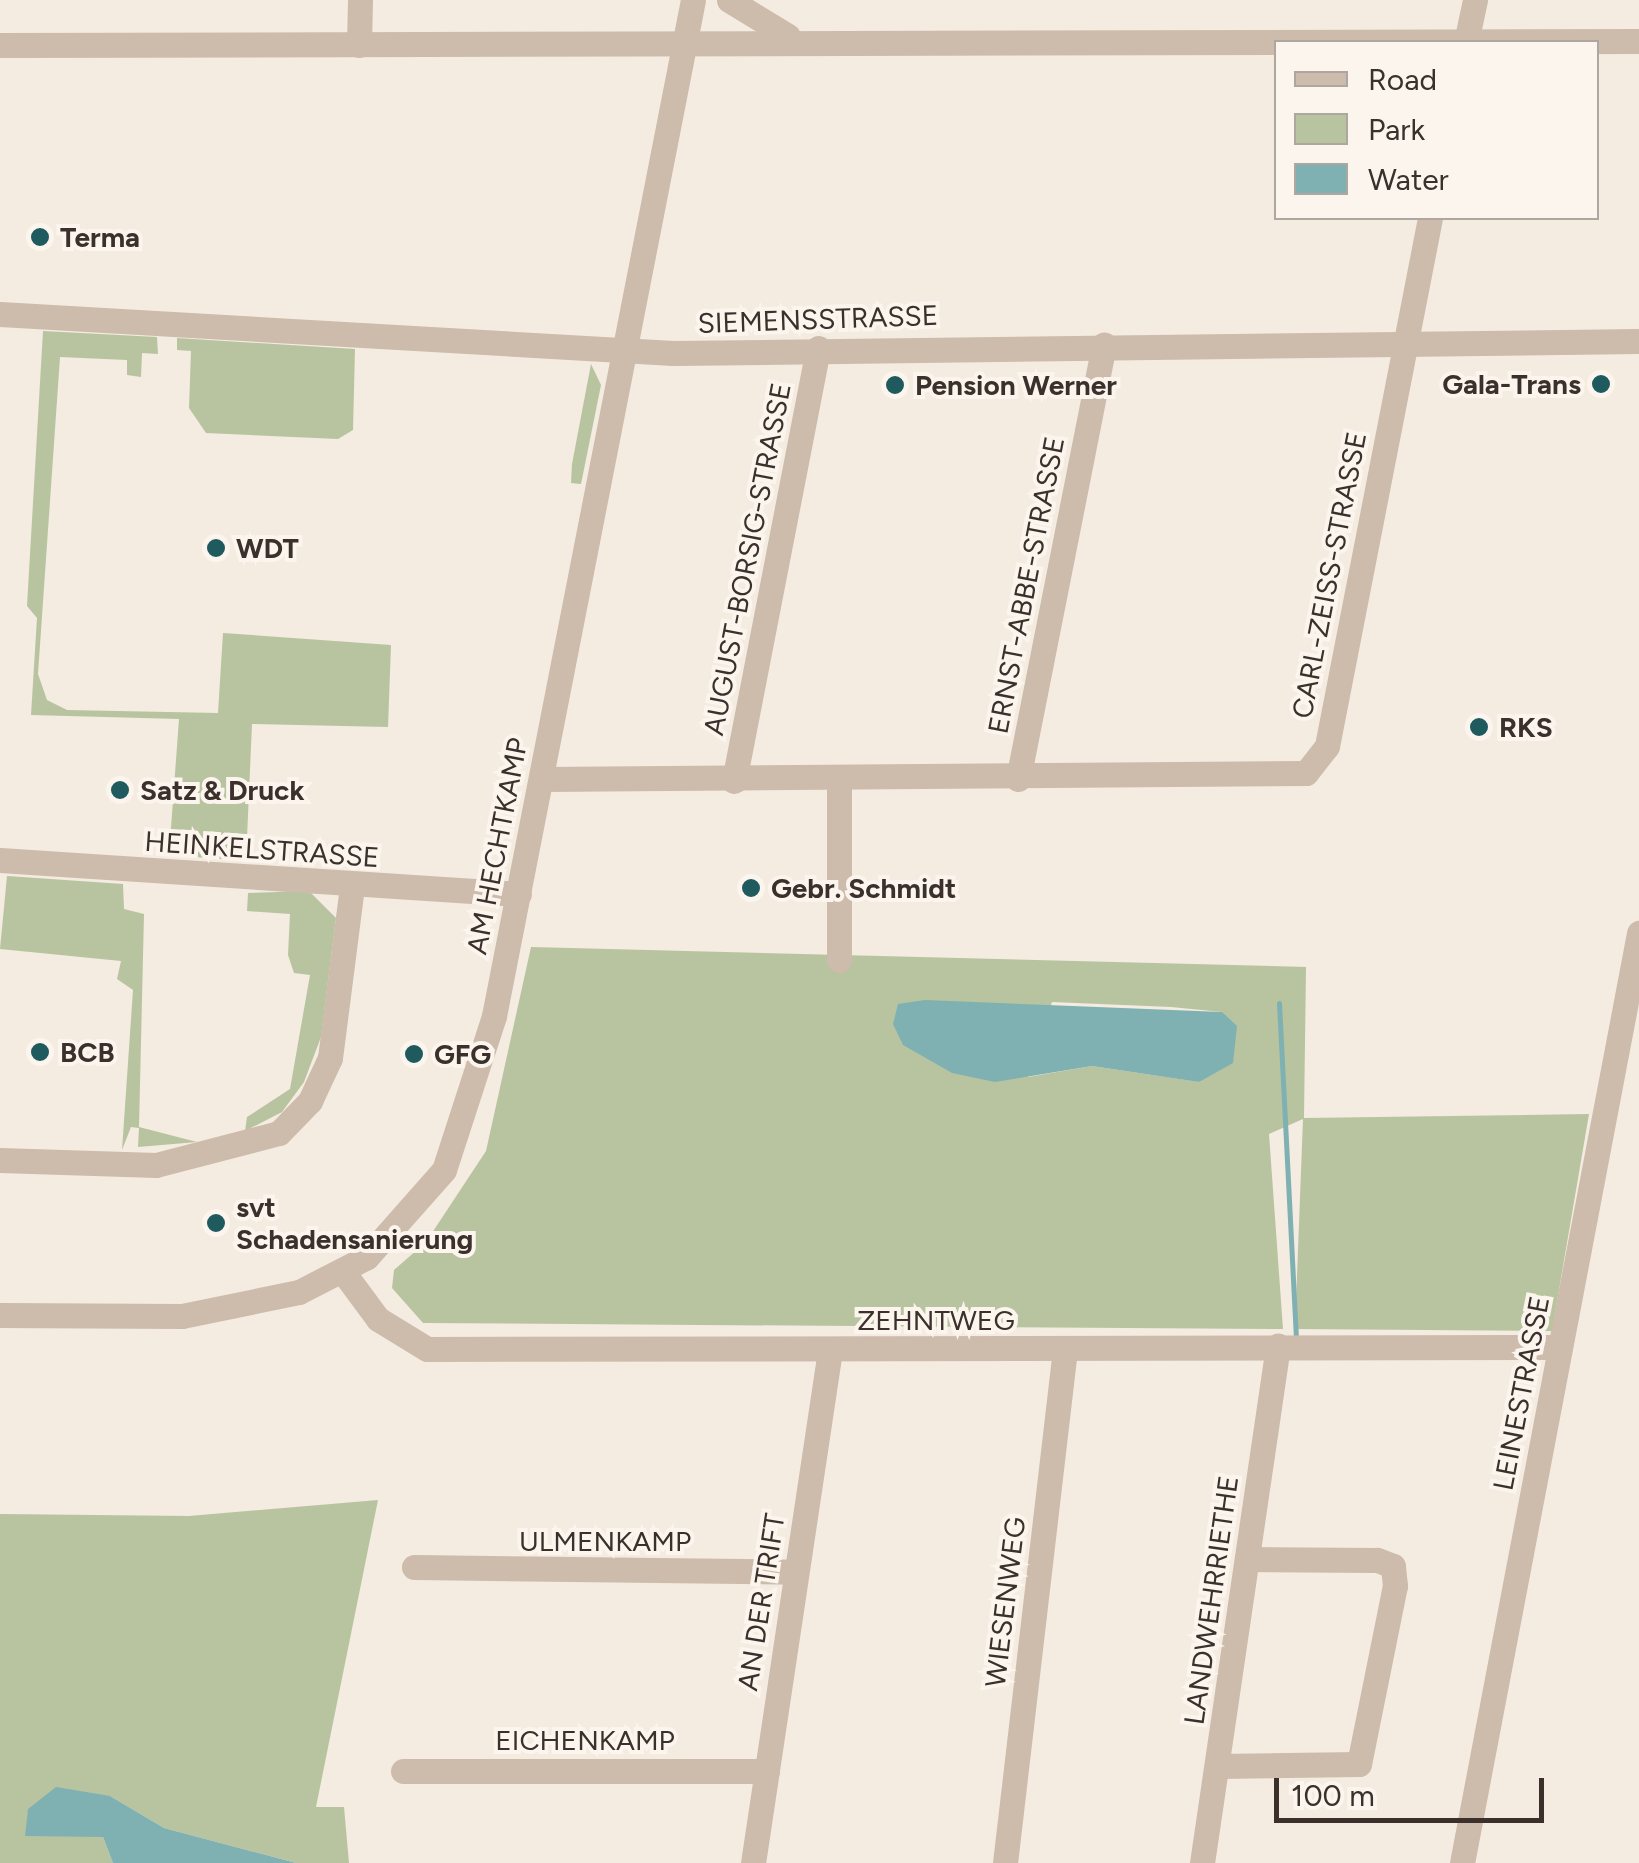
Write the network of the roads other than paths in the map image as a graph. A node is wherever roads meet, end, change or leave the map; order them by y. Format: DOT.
graph roads {
  1 [pos="360,0"];
  2 [pos="693,0"];
  3 [pos="729,0"];
  4 [pos="1476,0"];
  5 [pos="1466,40"];
  6 [pos="1599,40"];
  7 [pos="1639,40"];
  8 [pos="802,42"];
  9 [pos="1274,42"];
  10 [pos="686,43"];
  11 [pos="0,45"];
  12 [pos="359,45"];
  13 [pos="1430,220"];
  14 [pos="0,314"];
  15 [pos="1405,341"];
  16 [pos="1639,341"];
  17 [pos="1104,344"];
  18 [pos="818,348"];
  19 [pos="624,350"];
  20 [pos="542,779"];
  21 [pos="1018,779"];
  22 [pos="734,781"];
  23 [pos="840,782"];
  24 [pos="0,860"];
  25 [pos="352,886"];
  26 [pos="519,894"];
  27 [pos="1639,933"];
  28 [pos="839,960"];
  29 [pos="0,1160"];
  30 [pos="344,1273"];
  31 [pos="0,1315"];
  32 [pos="1278,1346"];
  33 [pos="1560,1347"];
  34 [pos="1066,1349"];
  35 [pos="830,1350"];
  36 [pos="1248,1558"];
  37 [pos="414,1567"];
  38 [pos="796,1572"];
  39 [pos="1218,1766"];
  40 [pos="403,1771"];
  41 [pos="767,1771"];
  42 [pos="753,1863"];
  43 [pos="1005,1863"];
  44 [pos="1202,1863"];
  45 [pos="1462,1863"];
  1 -- 12 [label="street"];
  2 -- 10 [label="street, AM HECHTKAMP"];
  3 -- 8 [label="street"];
  4 -- 5 [label="street"];
  6 -- 7 [label="street"];
  8 -- 9 [label="street"];
  8 -- 10 [label="street"];
  10 -- 12 [label="street"];
  10 -- 19 [label="street, AM HECHTKAMP"];
  11 -- 12 [label="street"];
  13 -- 15 [label="street, CARL-ZEISS-STRASSE"];
  14 -- 19 [label="street, SIEMENSSTRASSE"];
  15 -- 16 [label="street, SIEMENSSTRASSE"];
  15 -- 17 [label="street, SIEMENSSTRASSE"];
  15 -- 21 [label="street, CARL-ZEISS-STRASSE"];
  17 -- 18 [label="street, SIEMENSSTRASSE"];
  17 -- 21 [label="street, ERNST-ABBE-STRASSE"];
  18 -- 19 [label="street, SIEMENSSTRASSE"];
  18 -- 22 [label="street, AUGUST-BORSIG-STRASSE"];
  19 -- 20 [label="street, AM HECHTKAMP"];
  20 -- 22 [label="street, CARL-ZEISS-STRASSE"];
  20 -- 26 [label="street, AM HECHTKAMP"];
  21 -- 23 [label="street, CARL-ZEISS-STRASSE"];
  22 -- 23 [label="street, CARL-ZEISS-STRASSE"];
  23 -- 28 [label="street"];
  24 -- 25 [label="street, HEINKELSTRASSE"];
  25 -- 26 [label="street, HEINKELSTRASSE"];
  25 -- 29 [label="street"];
  26 -- 30 [label="street, AM HECHTKAMP"];
  27 -- 33 [label="street, LEINESTRASSE"];
  30 -- 31 [label="street, AM HECHTKAMP"];
  30 -- 35 [label="street, ZEHNTWEG"];
  32 -- 33 [label="street, ZEHNTWEG"];
  32 -- 34 [label="street, ZEHNTWEG"];
  32 -- 36 [label="street, LANDWEHRRIETHE"];
  33 -- 45 [label="street, LEINESTRASSE"];
  34 -- 35 [label="street, ZEHNTWEG"];
  34 -- 43 [label="street, WIESENWEG"];
  35 -- 38 [label="street, AN DER TRIFT"];
  36 -- 39 [label="street, LANDWEHRRIETHE"];
  36 -- 39 [label="street"];
  37 -- 38 [label="street, ULMENKAMP"];
  38 -- 41 [label="street, AN DER TRIFT"];
  39 -- 44 [label="street, LANDWEHRRIETHE"];
  40 -- 41 [label="street, EICHENKAMP"];
  41 -- 42 [label="street, AN DER TRIFT"];
}
